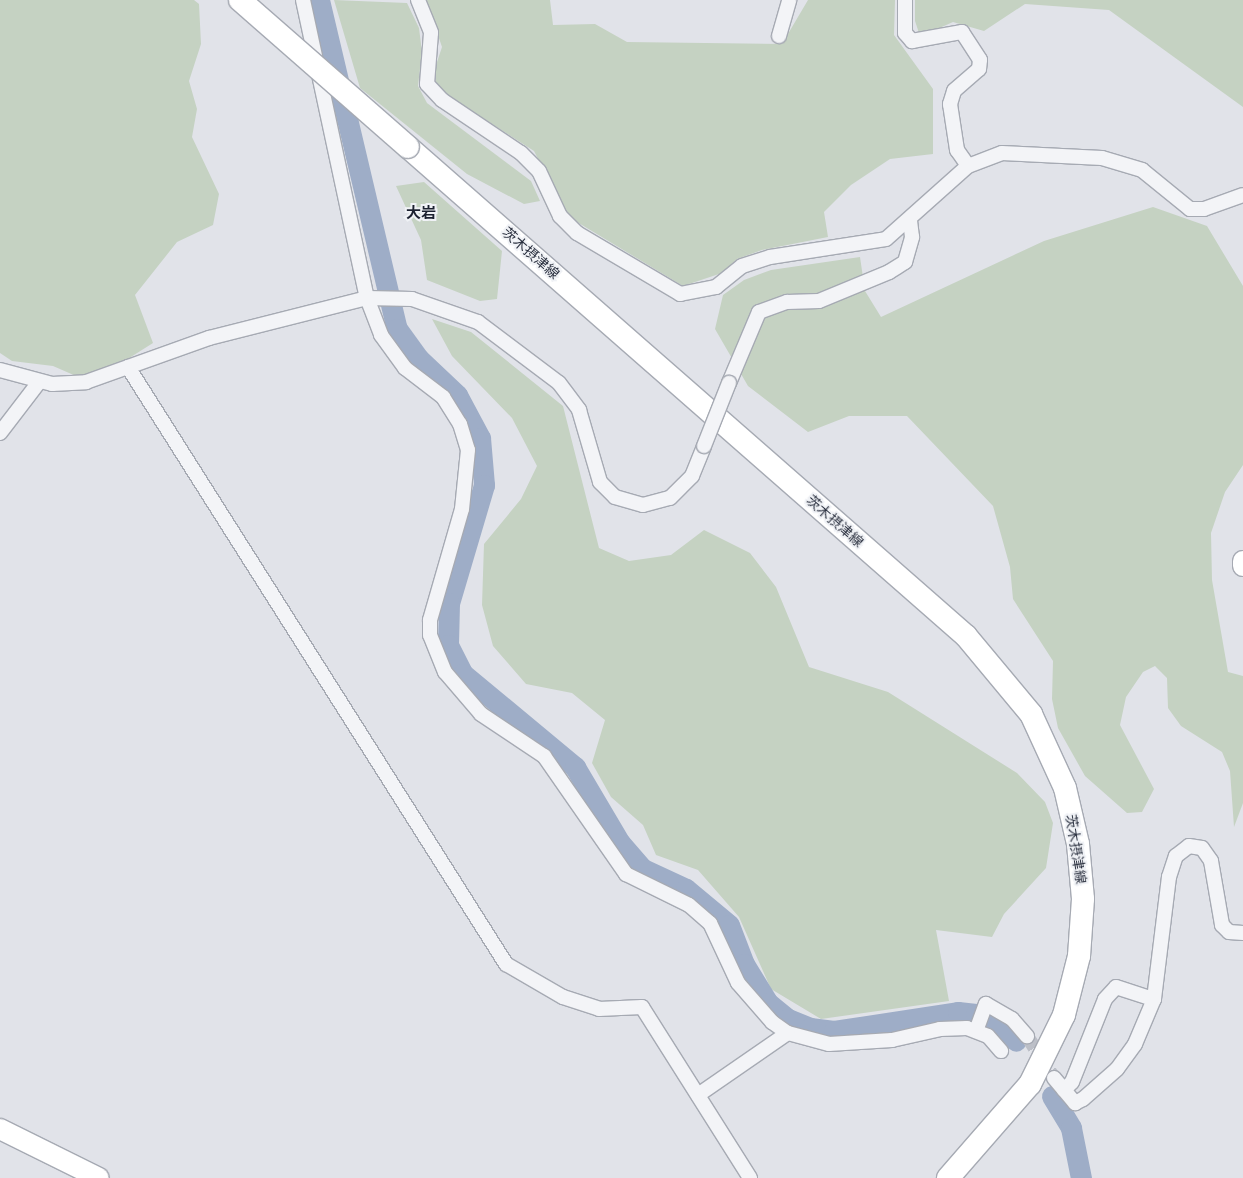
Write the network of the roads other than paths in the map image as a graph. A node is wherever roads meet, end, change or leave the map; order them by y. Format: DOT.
graph roads {
  1 [pos="229,0"];
  2 [pos="240,0"];
  3 [pos="303,0"];
  4 [pos="418,0"];
  5 [pos="789,0"];
  6 [pos="905,0"];
  7 [pos="282,35"];
  8 [pos="779,36"];
  9 [pos="968,166"];
  10 [pos="1243,195"];
  11 [pos="910,220"];
  12 [pos="371,298"];
  13 [pos="128,367"];
  14 [pos="0,370"];
  15 [pos="39,382"];
  16 [pos="0,433"];
  17 [pos="1243,561"];
  18 [pos="1243,566"];
  19 [pos="1243,933"];
  20 [pos="1154,999"];
  21 [pos="977,1029"];
  22 [pos="788,1033"];
  23 [pos="1027,1036"];
  24 [pos="1002,1051"];
  25 [pos="1054,1078"];
  26 [pos="1064,1090"];
  27 [pos="698,1095"];
  28 [pos="0,1129"];
  29 [pos="99,1178"];
  30 [pos="750,1178"];
  31 [pos="948,1178"];
  1 -- 7 [label="main road, bridge"];
  2 -- 7 [label="main road, 茨木摂津線, bridge"];
  3 -- 12 [label="street"];
  4 -- 11 [label="street"];
  5 -- 8 [label="street"];
  6 -- 9 [label="street"];
  7 -- 31 [label="main road, 茨木摂津線, bridge"];
  9 -- 10 [label="street"];
  9 -- 11 [label="street"];
  11 -- 12 [label="street, bridge"];
  12 -- 13 [label="street"];
  12 -- 22 [label="street"];
  13 -- 15 [label="street"];
  13 -- 27 [label="street"];
  14 -- 15 [label="street"];
  15 -- 16 [label="street"];
  17 -- 18 [label="street"];
  19 -- 20 [label="street"];
  20 -- 26 [label="street"];
  20 -- 26 [label="street"];
  21 -- 22 [label="street"];
  21 -- 23 [label="street"];
  21 -- 24 [label="street"];
  22 -- 27 [label="street"];
  25 -- 26 [label="street"];
  27 -- 30 [label="street"];
  28 -- 29 [label="street"];
}
